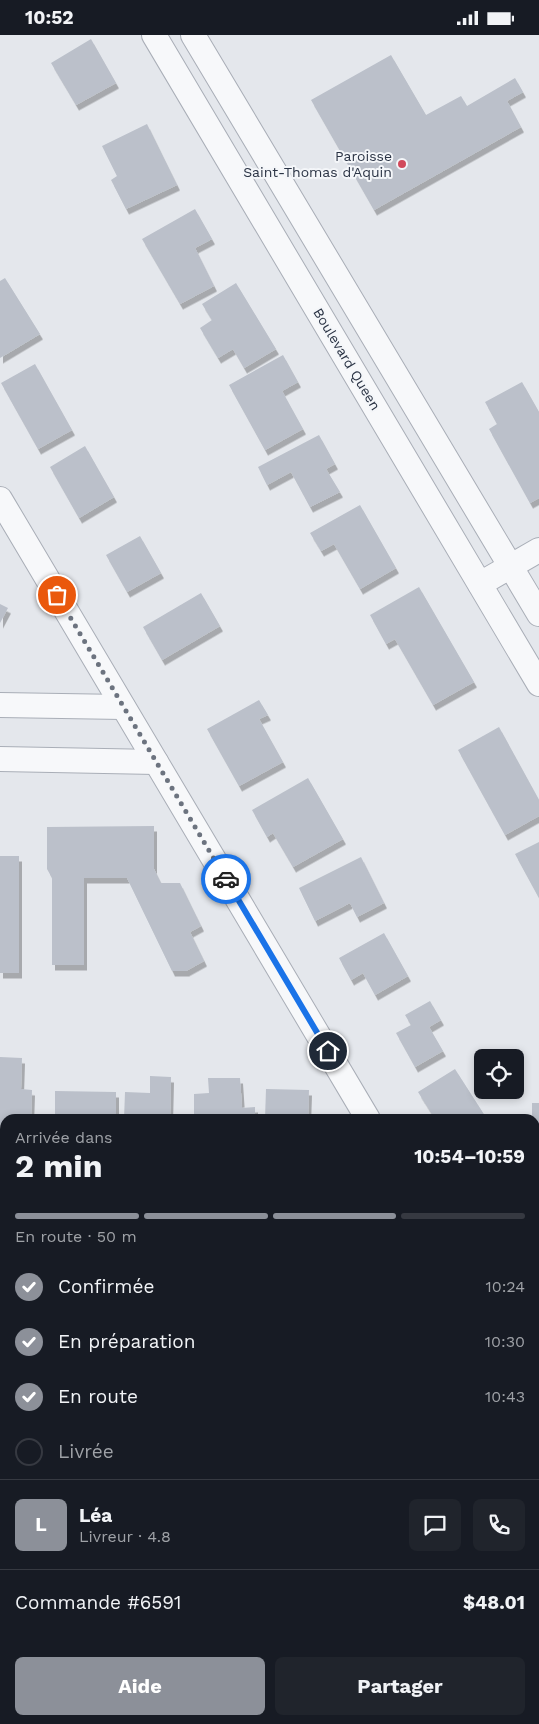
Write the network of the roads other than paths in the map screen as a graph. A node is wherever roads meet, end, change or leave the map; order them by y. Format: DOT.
graph roads {
  1 [pos="154,35"];
  2 [pos="193,35"];
  3 [pos="0,499"];
  4 [pos="539,550"];
  5 [pos="512,566"];
  6 [pos="480,584"];
  7 [pos="539,614"];
  8 [pos="539,684"];
  9 [pos="0,705"];
  10 [pos="124,707"];
  11 [pos="0,759"];
  12 [pos="156,761"];
  13 [pos="365,1114"];
  1 -- 6 [label="street, Boulevard Queen"];
  2 -- 5 [label="street"];
  3 -- 10 [label="street"];
  4 -- 5 [label="street"];
  5 -- 6 [label="street"];
  5 -- 7 [label="street"];
  6 -- 8 [label="street, Boulevard Queen"];
  9 -- 10 [label="street"];
  10 -- 12 [label="street"];
  11 -- 12 [label="street"];
  12 -- 13 [label="street"];
}
